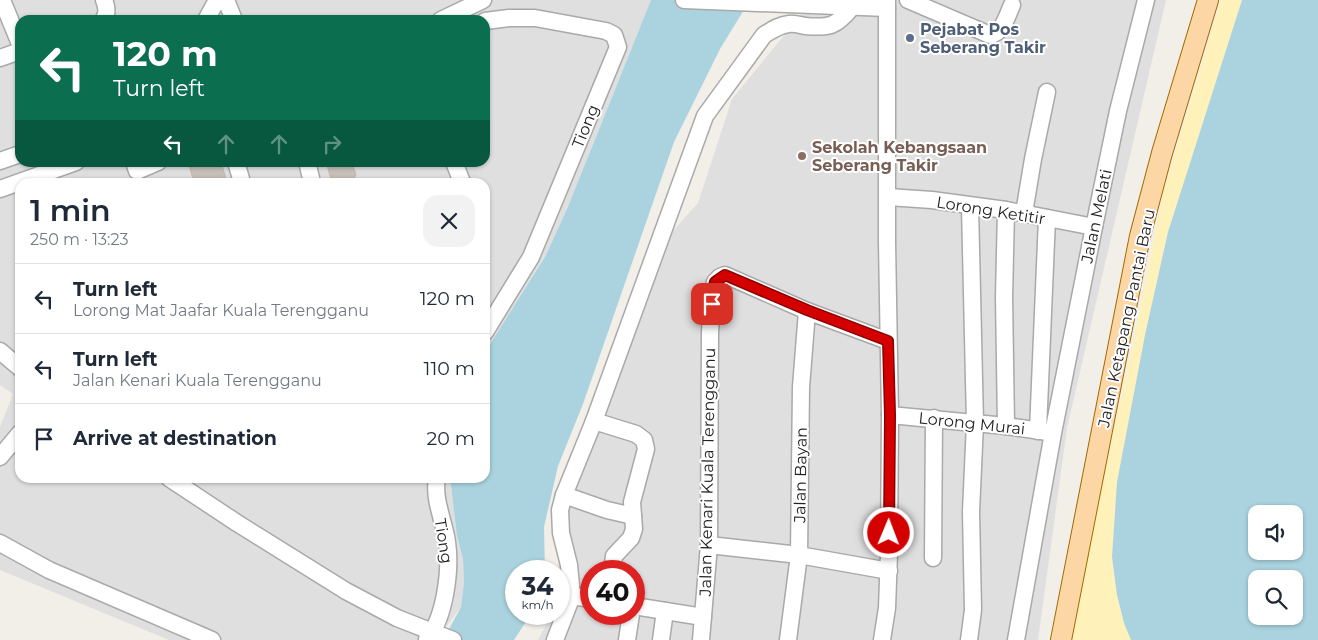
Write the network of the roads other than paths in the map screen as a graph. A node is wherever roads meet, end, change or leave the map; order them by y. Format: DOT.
graph roads {
  1 [pos="2,0"];
  2 [pos="104,0"];
  3 [pos="217,0"];
  4 [pos="226,0"];
  5 [pos="483,0"];
  6 [pos="684,0"];
  7 [pos="908,0"];
  8 [pos="1146,0"];
  9 [pos="1194,0"];
  10 [pos="1208,0"];
  11 [pos="887,4"];
  12 [pos="1012,5"];
  13 [pos="852,7"];
  14 [pos="106,15"];
  15 [pos="209,15"];
  16 [pos="232,15"];
  17 [pos="452,15"];
  18 [pos="490,20"];
  19 [pos="15,32"];
  20 [pos="15,53"];
  21 [pos="0,58"];
  22 [pos="1047,92"];
  23 [pos="15,156"];
  24 [pos="0,161"];
  25 [pos="62,167"];
  26 [pos="136,167"];
  27 [pos="146,167"];
  28 [pos="31,178"];
  29 [pos="15,184"];
  30 [pos="0,189"];
  31 [pos="888,197"];
  32 [pos="970,206"];
  33 [pos="1006,210"];
  34 [pos="1024,213"];
  35 [pos="1047,218"];
  36 [pos="1094,227"];
  37 [pos="807,310"];
  38 [pos="490,324"];
  39 [pos="888,341"];
  40 [pos="0,351"];
  41 [pos="15,364"];
  42 [pos="890,415"];
  43 [pos="934,418"];
  44 [pos="594,421"];
  45 [pos="975,423"];
  46 [pos="1006,426"];
  47 [pos="1046,432"];
  48 [pos="15,439"];
  49 [pos="0,457"];
  50 [pos="177,483"];
  51 [pos="436,483"];
  52 [pos="564,495"];
  53 [pos="633,516"];
  54 [pos="0,543"];
  55 [pos="709,545"];
  56 [pos="799,555"];
  57 [pos="932,558"];
  58 [pos="614,560"];
  59 [pos="888,571"];
  60 [pos="572,596"];
  61 [pos="580,597"];
  62 [pos="645,608"];
  63 [pos="665,611"];
  64 [pos="703,617"];
  65 [pos="629,625"];
  66 [pos="438,637"];
  67 [pos="212,640"];
  68 [pos="555,640"];
  69 [pos="627,640"];
  70 [pos="662,640"];
  71 [pos="701,640"];
  72 [pos="788,640"];
  73 [pos="882,640"];
  74 [pos="969,640"];
  75 [pos="1016,640"];
  76 [pos="1047,640"];
  77 [pos="1061,640"];
  1 -- 19 [label="street"];
  2 -- 14 [label="street"];
  3 -- 15 [label="street"];
  4 -- 16 [label="street"];
  5 -- 17 [label="street"];
  6 -- 13 [label="street"];
  7 -- 12 [label="street"];
  8 -- 36 [label="street, Jalan Melati"];
  9 -- 76 [label="main road, Jalan Ketapang Pantai Baru"];
  10 -- 77 [label="main road, Jalan Ketapang Pantai Baru"];
  11 -- 13 [label="street"];
  11 -- 31 [label="street"];
  13 -- 44 [label="street"];
  18 -- 38 [label="street, Tiong"];
  20 -- 21 [label="street"];
  22 -- 34 [label="street"];
  23 -- 24 [label="street"];
  25 -- 28 [label="street"];
  26 -- 27 [label="street"];
  29 -- 30 [label="street"];
  31 -- 32 [label="street, Lorong Ketitir"];
  31 -- 39 [label="street"];
  32 -- 33 [label="street, Lorong Ketitir"];
  32 -- 45 [label="street"];
  33 -- 34 [label="street, Lorong Ketitir"];
  33 -- 46 [label="street"];
  34 -- 35 [label="street, Lorong Ketitir"];
  35 -- 36 [label="street, Lorong Ketitir"];
  35 -- 47 [label="street"];
  36 -- 47 [label="street, Jalan Melati"];
  37 -- 39 [label="street"];
  37 -- 55 [label="street, Jalan Kenari Kuala Terengganu"];
  37 -- 56 [label="street, Jalan Bayan"];
  39 -- 42 [label="street"];
  40 -- 41 [label="street"];
  42 -- 43 [label="street, Lorong Murai"];
  42 -- 59 [label="street"];
  43 -- 45 [label="street, Lorong Murai"];
  43 -- 57 [label="street"];
  44 -- 52 [label="street"];
  44 -- 53 [label="street"];
  45 -- 46 [label="street, Lorong Murai"];
  45 -- 74 [label="street"];
  46 -- 47 [label="street, Lorong Murai"];
  47 -- 75 [label="street"];
  48 -- 49 [label="street"];
  50 -- 66 [label="street"];
  51 -- 66 [label="street, Tiong"];
  52 -- 53 [label="street"];
  52 -- 60 [label="street"];
  53 -- 58 [label="street"];
  54 -- 67 [label="street"];
  55 -- 56 [label="street"];
  55 -- 64 [label="street, Jalan Kenari Kuala Terengganu"];
  56 -- 59 [label="street"];
  56 -- 72 [label="street, Jalan Bayan"];
  59 -- 73 [label="street"];
  60 -- 61 [label="street"];
  60 -- 68 [label="street"];
  62 -- 63 [label="street"];
  63 -- 64 [label="street"];
  63 -- 70 [label="street"];
  64 -- 71 [label="street, Jalan Kenari Kuala Terengganu"];
  65 -- 69 [label="street"];
}
